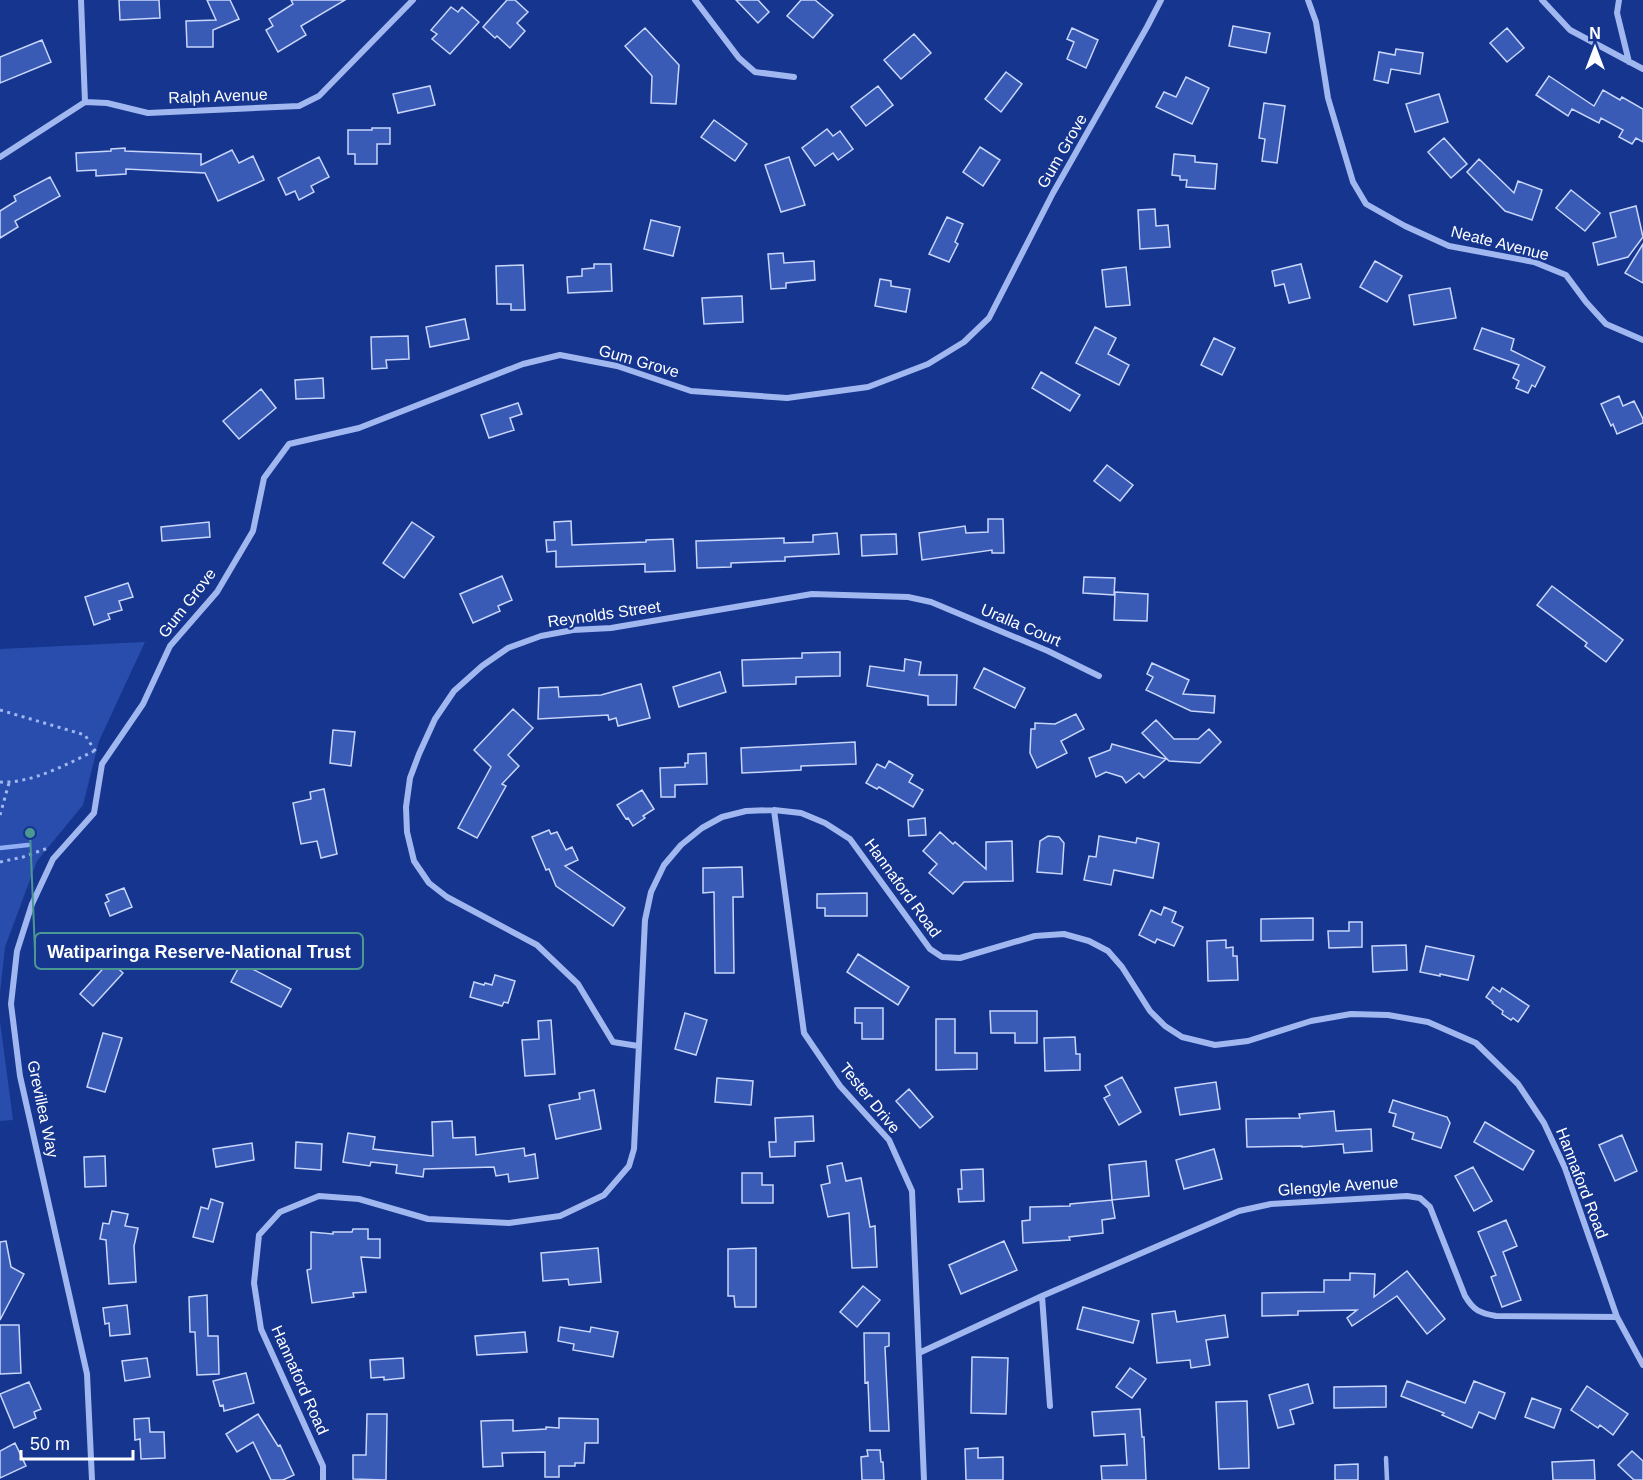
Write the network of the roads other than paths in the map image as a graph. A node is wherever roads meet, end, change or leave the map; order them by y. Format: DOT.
graph roads {
  1 [pos="81,0"];
  2 [pos="413,0"];
  3 [pos="695,0"];
  4 [pos="1161,0"];
  5 [pos="1308,0"];
  6 [pos="1542,0"];
  7 [pos="1619,0"];
  8 [pos="1629,62"];
  9 [pos="1643,69"];
  10 [pos="794,77"];
  11 [pos="85,102"];
  12 [pos="0,157"];
  13 [pos="1643,340"];
  14 [pos="932,602"];
  15 [pos="1100,676"];
  16 [pos="102,764"];
  17 [pos="774,810"];
  18 [pos="638,1046"];
  19 [pos="1042,1296"];
  20 [pos="1617,1317"];
  21 [pos="919,1353"];
  22 [pos="1643,1365"];
  23 [pos="1050,1406"];
  24 [pos="1386,1458"];
  25 [pos="92,1480"];
  26 [pos="323,1480"];
  27 [pos="924,1480"];
  28 [pos="1387,1480"];
  1 -- 11 [label="street"];
  2 -- 11 [label="street, Ralph Avenue"];
  3 -- 10 [label="street"];
  4 -- 16 [label="street, Gum Grove"];
  5 -- 13 [label="street, Neate Avenue"];
  6 -- 8 [label="street"];
  7 -- 8 [label="street"];
  8 -- 9 [label="street"];
  11 -- 12 [label="street"];
  14 -- 15 [label="street, Uralla Court"];
  14 -- 18 [label="street, Reynolds Street"];
  16 -- 25 [label="street, Grevillea Way"];
  17 -- 18 [label="street, Hannaford Road"];
  17 -- 20 [label="street, Hannaford Road"];
  17 -- 21 [label="street, Tester Drive"];
  18 -- 26 [label="street, Hannaford Road"];
  19 -- 20 [label="street, Glengyle Avenue"];
  19 -- 21 [label="street, Glengyle Avenue"];
  19 -- 23 [label="street"];
  20 -- 22 [label="street, Hannaford Road"];
  21 -- 27 [label="street, Tester Drive"];
  24 -- 28 [label="lane"];
}
